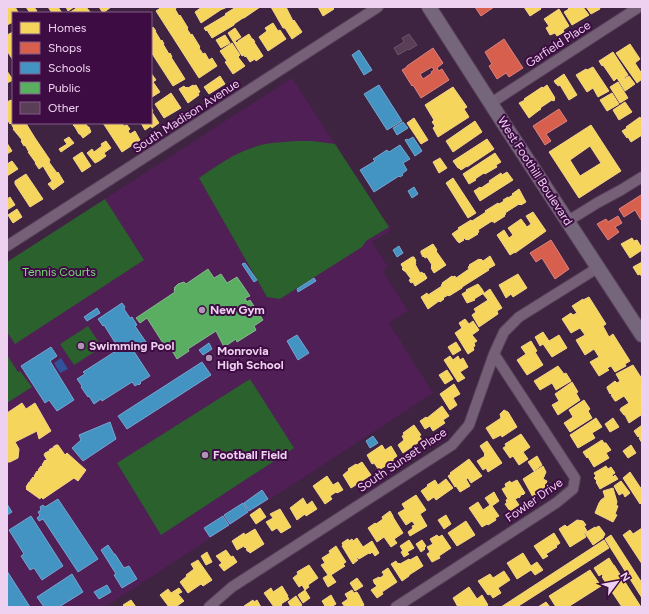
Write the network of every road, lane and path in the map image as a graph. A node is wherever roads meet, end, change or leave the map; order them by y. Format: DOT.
graph roads {
  1 [pos="378,7"];
  2 [pos="429,7"];
  3 [pos="639,7"];
  4 [pos="491,103"];
  5 [pos="642,177"];
  6 [pos="568,221"];
  7 [pos="7,246"];
  8 [pos="599,267"];
  9 [pos="642,335"];
  10 [pos="494,354"];
  11 [pos="213,605"];
  12 [pos="396,607"];
  1 -- 7 [label="street, South Madison Avenue"];
  2 -- 4 [label="main road, West Foothill Boulevard"];
  3 -- 4 [label="street, Garfield Place"];
  4 -- 6 [label="main road, West Foothill Boulevard"];
  5 -- 6 [label="street"];
  6 -- 8 [label="main road, West Foothill Boulevard"];
  8 -- 9 [label="main road, West Foothill Boulevard"];
  8 -- 10 [label="street, South Sunset Place"];
  10 -- 11 [label="street, South Sunset Place"];
  10 -- 12 [label="street, Fowler Drive"];
}
